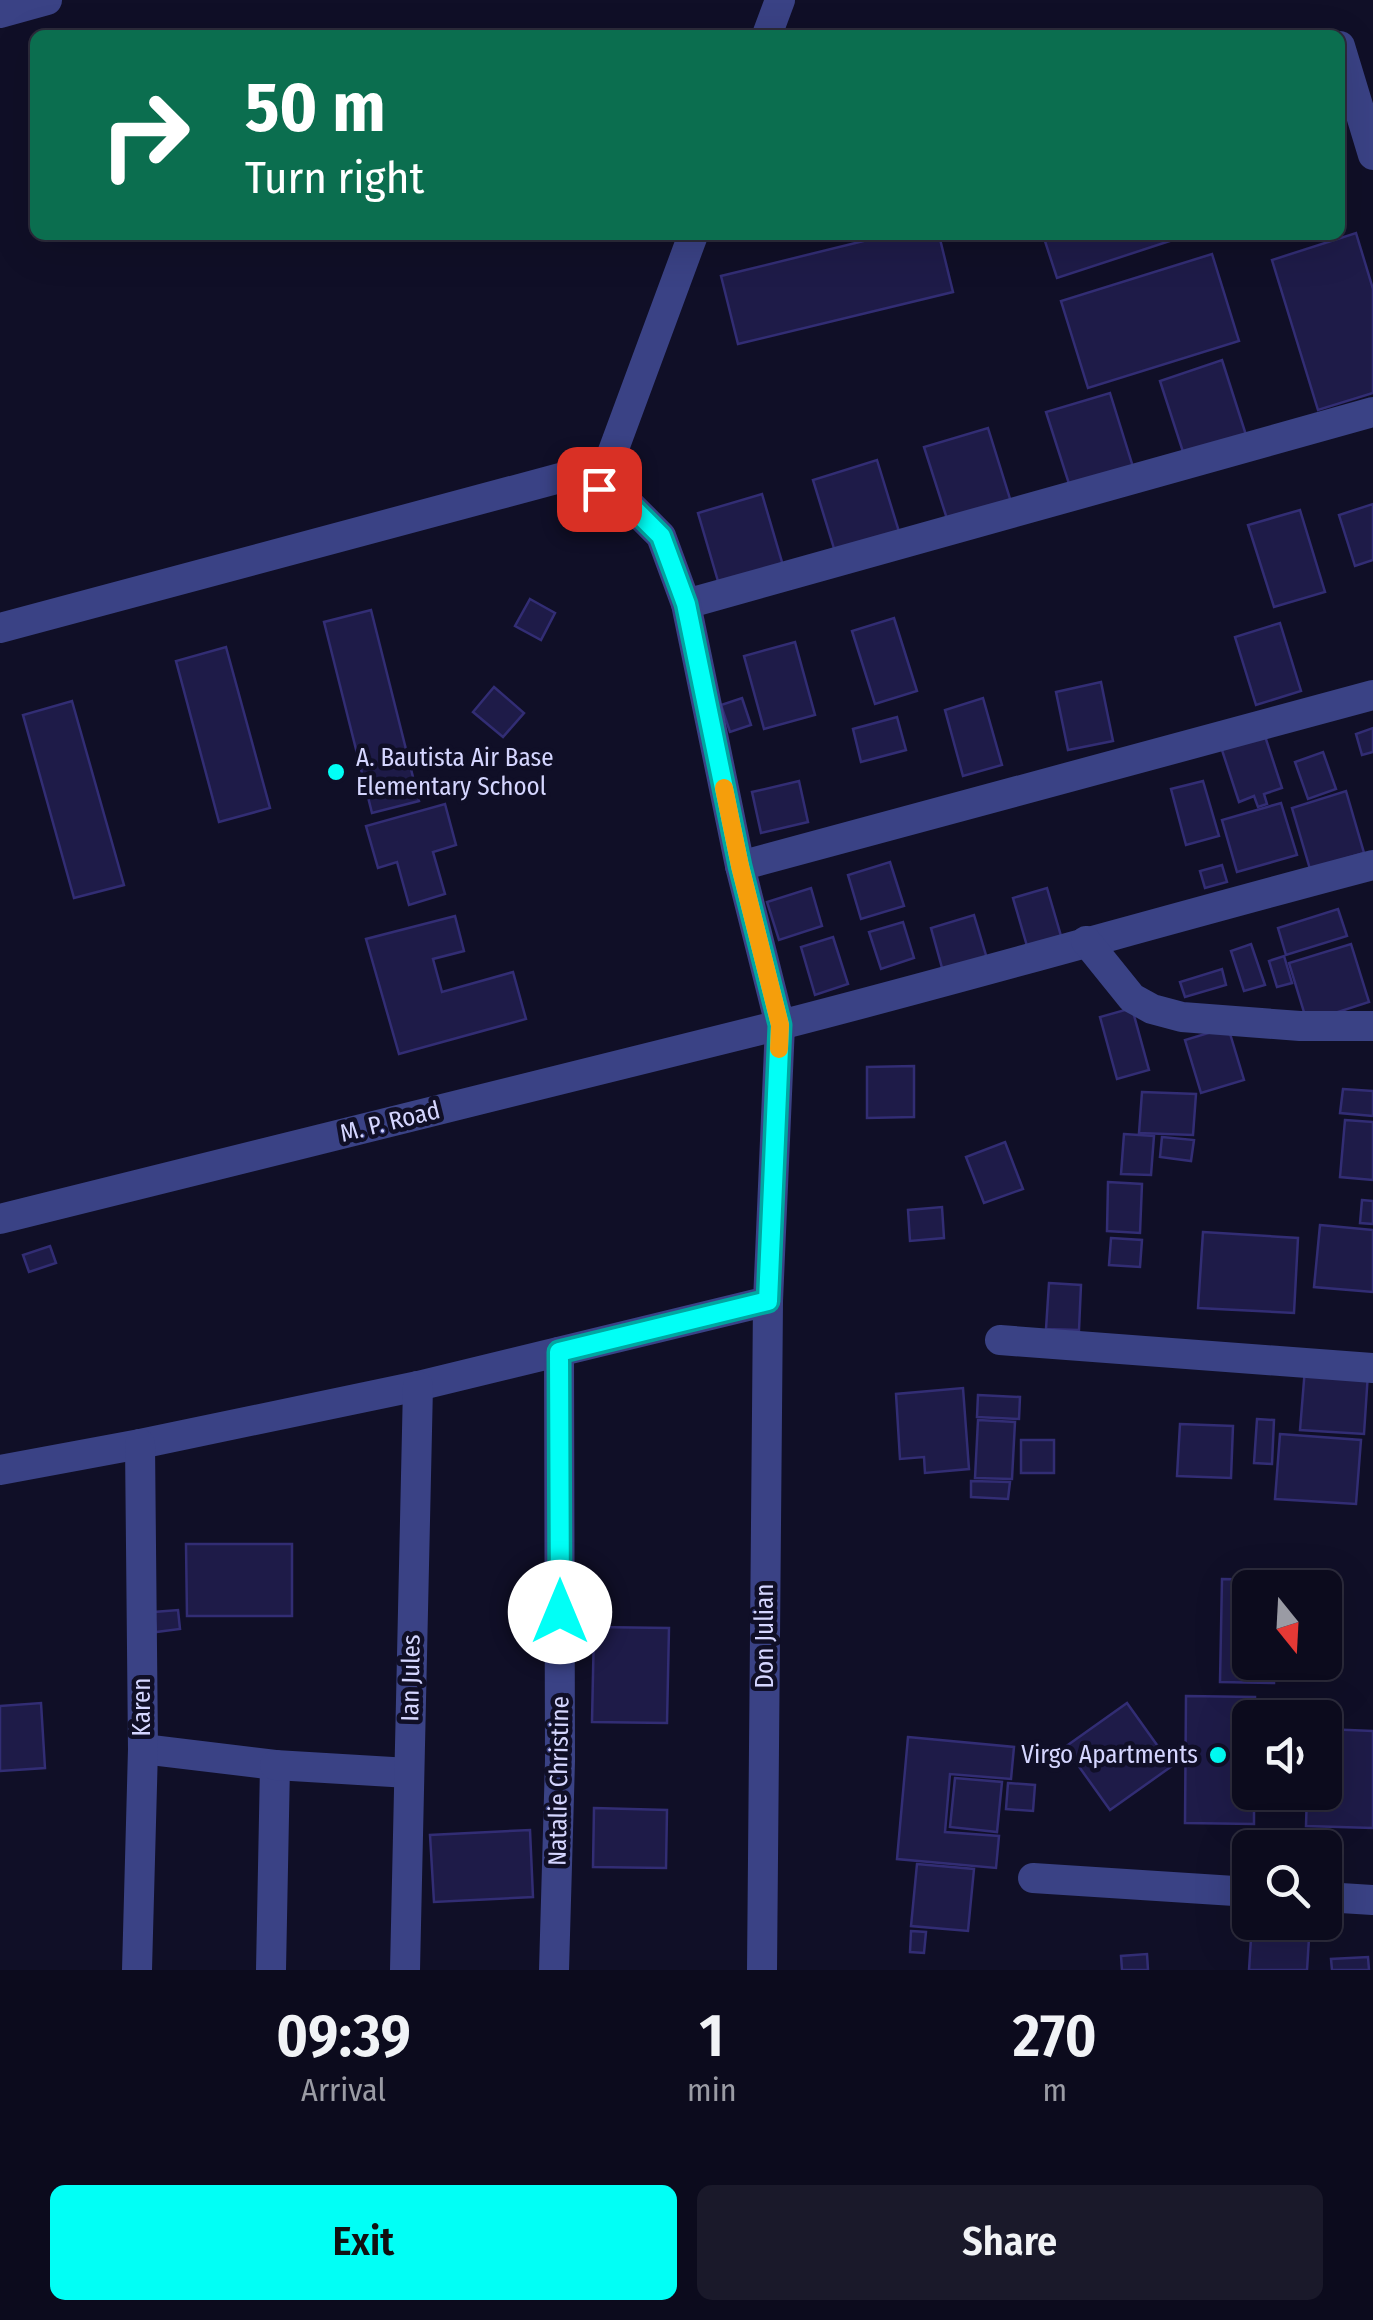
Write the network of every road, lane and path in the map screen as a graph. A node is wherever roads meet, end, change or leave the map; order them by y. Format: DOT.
graph roads {
  1 [pos="47,0"];
  2 [pos="780,0"];
  3 [pos="0,14"];
  4 [pos="769,30"];
  5 [pos="1345,62"];
  6 [pos="1373,155"];
  7 [pos="691,240"];
  8 [pos="1373,412"];
  9 [pos="599,489"];
  10 [pos="686,604"];
  11 [pos="0,628"];
  12 [pos="1373,695"];
  13 [pos="1373,865"];
  14 [pos="740,866"];
  15 [pos="1086,941"];
  16 [pos="780,1025"];
  17 [pos="1373,1026"];
  18 [pos="0,1219"];
  19 [pos="768,1301"];
  20 [pos="1000,1340"];
  21 [pos="559,1352"];
  22 [pos="1373,1368"];
  23 [pos="418,1386"];
  24 [pos="140,1444"];
  25 [pos="0,1470"];
  26 [pos="142,1749"];
  27 [pos="275,1766"];
  28 [pos="409,1773"];
  29 [pos="1032,1878"];
  30 [pos="1232,1891"];
  31 [pos="1342,1898"];
  32 [pos="1373,1900"];
  33 [pos="137,1970"];
  34 [pos="271,1970"];
  35 [pos="405,1970"];
  36 [pos="554,1970"];
  37 [pos="762,1970"];
  1 -- 3 [label="street"];
  2 -- 4 [label="street"];
  5 -- 6 [label="street"];
  7 -- 9 [label="street"];
  8 -- 10 [label="street"];
  9 -- 10 [label="street, Don Julian"];
  9 -- 11 [label="street"];
  10 -- 14 [label="street, Don Julian"];
  12 -- 14 [label="street"];
  13 -- 15 [label="street, M. P. Road"];
  14 -- 16 [label="street, Don Julian"];
  15 -- 16 [label="street, M. P. Road"];
  15 -- 17 [label="street"];
  16 -- 18 [label="street, M. P. Road"];
  16 -- 19 [label="street, Don Julian"];
  19 -- 21 [label="street"];
  19 -- 37 [label="street, Don Julian"];
  20 -- 22 [label="street"];
  21 -- 23 [label="street"];
  21 -- 36 [label="street, Natalie Christine"];
  23 -- 24 [label="street"];
  23 -- 28 [label="street, Ian Jules"];
  24 -- 25 [label="street"];
  24 -- 26 [label="street, Karen"];
  26 -- 27 [label="street"];
  26 -- 33 [label="street, Karen"];
  27 -- 28 [label="street"];
  27 -- 34 [label="street"];
  28 -- 35 [label="street, Ian Jules"];
  29 -- 30 [label="street"];
  31 -- 32 [label="street"];
}
